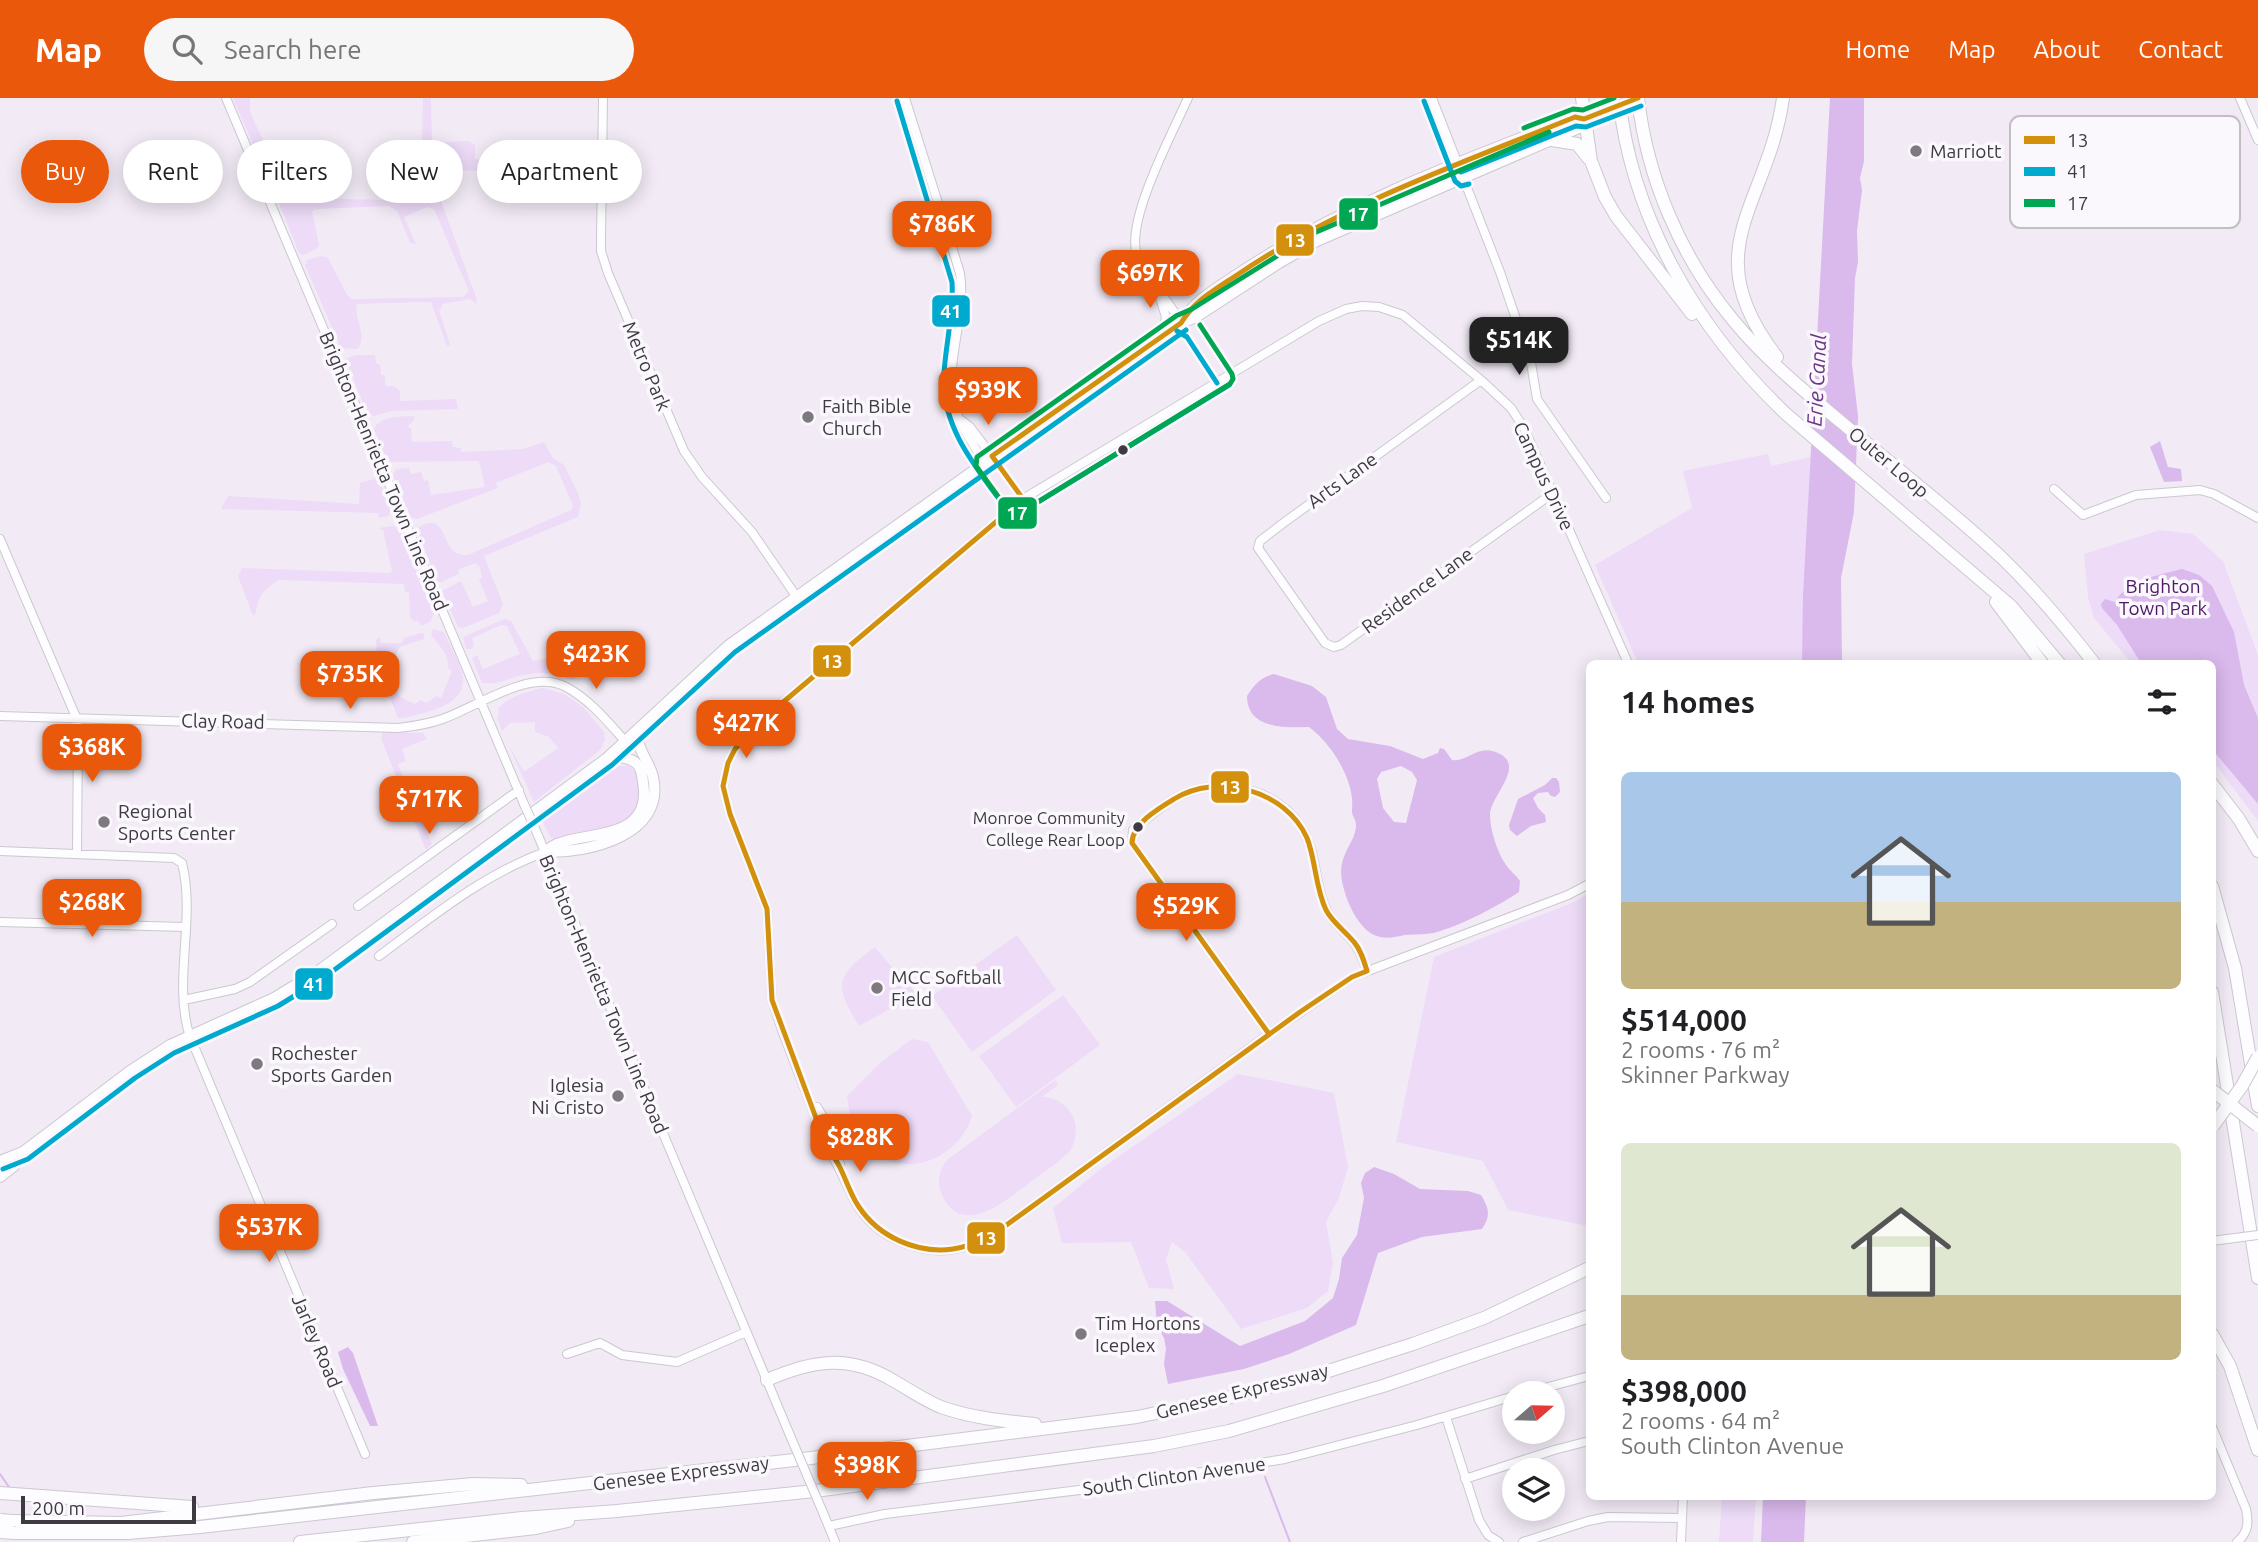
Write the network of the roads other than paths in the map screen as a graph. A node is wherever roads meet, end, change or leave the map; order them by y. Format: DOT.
graph roads {
  1 [pos="226,98"];
  2 [pos="603,98"];
  3 [pos="905,98"];
  4 [pos="1188,98"];
  5 [pos="1432,98"];
  6 [pos="1582,98"];
  7 [pos="1619,98"];
  8 [pos="1640,98"];
  9 [pos="1783,98"];
  10 [pos="2240,98"];
  11 [pos="1589,118"];
  12 [pos="1552,140"];
  13 [pos="2258,140"];
  14 [pos="1458,164"];
  15 [pos="1594,172"];
  16 [pos="1463,177"];
  17 [pos="1153,283"];
  18 [pos="1181,323"];
  19 [pos="1161,337"];
  20 [pos="1789,374"];
  21 [pos="1481,380"];
  22 [pos="1786,414"];
  23 [pos="988,459"];
  24 [pos="2054,489"];
  25 [pos="1553,493"];
  26 [pos="1606,498"];
  27 [pos="2258,518"];
  28 [pos="1929,534"];
  29 [pos="0,539"];
  30 [pos="2004,560"];
  31 [pos="796,596"];
  32 [pos="1293,598"];
  33 [pos="1627,660"];
  34 [pos="2040,660"];
  35 [pos="2056,660"];
  36 [pos="2092,660"];
  37 [pos="2102,660"];
  38 [pos="482,702"];
  39 [pos="0,716"];
  40 [pos="76,717"];
  41 [pos="636,732"];
  42 [pos="625,741"];
  43 [pos="607,758"];
  44 [pos="2216,789"];
  45 [pos="519,790"];
  46 [pos="0,851"];
  47 [pos="2258,851"];
  48 [pos="545,852"];
  49 [pos="77,854"];
  50 [pos="1586,886"];
  51 [pos="2216,900"];
  52 [pos="358,906"];
  53 [pos="0,922"];
  54 [pos="332,924"];
  55 [pos="185,927"];
  56 [pos="379,956"];
  57 [pos="1367,971"];
  58 [pos="184,1000"];
  59 [pos="2216,1017"];
  60 [pos="189,1034"];
  61 [pos="1269,1034"];
  62 [pos="2258,1057"];
  63 [pos="803,1081"];
  64 [pos="2216,1093"];
  65 [pos="2258,1106"];
  66 [pos="828,1123"];
  67 [pos="2216,1123"];
  68 [pos="2258,1126"];
  69 [pos="816,1129"];
  70 [pos="835,1143"];
  71 [pos="823,1146"];
  72 [pos="23,1152"];
  73 [pos="0,1161"];
  74 [pos="0,1177"];
  75 [pos="859,1208"];
  76 [pos="2258,1235"];
  77 [pos="2216,1240"];
  78 [pos="1586,1269"];
  79 [pos="2258,1278"];
  80 [pos="1586,1317"];
  81 [pos="746,1332"];
  82 [pos="2216,1341"];
  83 [pos="567,1354"];
  84 [pos="1586,1377"];
  85 [pos="767,1380"];
  86 [pos="1565,1382"];
  87 [pos="1502,1400"];
  88 [pos="1446,1417"];
  89 [pos="1074,1424"];
  90 [pos="2216,1437"];
  91 [pos="1586,1442"];
  92 [pos="2258,1450"];
  93 [pos="365,1454"];
  94 [pos="1465,1479"];
  95 [pos="567,1486"];
  96 [pos="0,1493"];
  97 [pos="1683,1500"];
  98 [pos="252,1506"];
  99 [pos="617,1511"];
  100 [pos="1682,1518"];
  101 [pos="7,1527"];
  102 [pos="829,1527"];
  103 [pos="0,1532"];
  104 [pos="300,1542"];
  105 [pos="413,1542"];
  106 [pos="835,1542"];
  107 [pos="1499,1542"];
  108 [pos="1523,1542"];
  109 [pos="1681,1542"];
  110 [pos="2237,1542"];
  1 -- 38 [label="street, Brighton-Henrietta Town Line Road"];
  2 -- 31 [label="street, Metro Park"];
  3 -- 23 [label="street"];
  4 -- 17 [label="street"];
  5 -- 14 [label="street"];
  6 -- 11 [label="highway"];
  7 -- 22 [label="highway, Outer Loop"];
  8 -- 11 [label="main road, bridge"];
  8 -- 20 [label="highway"];
  9 -- 20 [label="highway"];
  10 -- 13 [label="street"];
  11 -- 12 [label="main road"];
  11 -- 14 [label="main road"];
  11 -- 15 [label="highway"];
  12 -- 15 [label="highway"];
  12 -- 16 [label="main road"];
  14 -- 16 [label="street"];
  14 -- 18 [label="main road"];
  15 -- 22 [label="highway"];
  16 -- 18 [label="main road"];
  16 -- 26 [label="street"];
  17 -- 18 [label="street"];
  17 -- 19 [label="street"];
  18 -- 19 [label="main road"];
  19 -- 23 [label="main road"];
  20 -- 30 [label="highway, Outer Loop"];
  21 -- 25 [label="street, Campus Drive"];
  21 -- 32 [label="street, Arts Lane"];
  21 -- 63 [label="street, Campus Drive"];
  22 -- 28 [label="highway, Outer Loop"];
  23 -- 31 [label="main road"];
  24 -- 27 [label="street"];
  25 -- 32 [label="street, Residence Lane"];
  25 -- 33 [label="street, Campus Drive"];
  28 -- 34 [label="highway"];
  28 -- 35 [label="highway, Outer Loop"];
  29 -- 40 [label="street"];
  30 -- 36 [label="highway, Outer Loop"];
  30 -- 37 [label="highway"];
  31 -- 41 [label="main road"];
  38 -- 40 [label="street, Clay Road"];
  38 -- 42 [label="street, Clay Road"];
  38 -- 45 [label="street, Brighton-Henrietta Town Line Road"];
  39 -- 40 [label="street, Clay Road"];
  40 -- 49 [label="street"];
  41 -- 42 [label="main road"];
  41 -- 48 [label="main road"];
  42 -- 43 [label="main road"];
  43 -- 48 [label="main road"];
  43 -- 60 [label="main road"];
  44 -- 47 [label="highway"];
  45 -- 48 [label="street, Brighton-Henrietta Town Line Road, bridge"];
  45 -- 52 [label="street"];
  46 -- 49 [label="street"];
  48 -- 56 [label="street"];
  48 -- 81 [label="street, Brighton-Henrietta Town Line Road"];
  49 -- 55 [label="street, Jarley Road"];
  50 -- 57 [label="street"];
  51 -- 65 [label="highway"];
  53 -- 55 [label="street"];
  54 -- 58 [label="street"];
  55 -- 58 [label="street, Jarley Road"];
  57 -- 61 [label="street"];
  57 -- 61 [label="street"];
  58 -- 60 [label="street, Jarley Road"];
  59 -- 79 [label="highway"];
  60 -- 72 [label="main road"];
  60 -- 93 [label="street, Jarley Road"];
  61 -- 75 [label="street"];
  62 -- 67 [label="highway, bridge"];
  63 -- 66 [label="street, Campus Drive"];
  63 -- 69 [label="street, Campus Drive"];
  64 -- 68 [label="highway, bridge"];
  66 -- 69 [label="street"];
  66 -- 70 [label="street"];
  69 -- 71 [label="street"];
  70 -- 71 [label="street"];
  70 -- 75 [label="street"];
  71 -- 75 [label="street"];
  72 -- 73 [label="main road"];
  72 -- 74 [label="main road"];
  76 -- 77 [label="street, bridge"];
  78 -- 89 [label="highway, Genesee Expressway"];
  80 -- 99 [label="highway, Genesee Expressway"];
  81 -- 83 [label="street"];
  81 -- 85 [label="street, Brighton-Henrietta Town Line Road"];
  82 -- 92 [label="highway"];
  84 -- 86 [label="street"];
  85 -- 89 [label="highway"];
  85 -- 102 [label="street, Brighton-Henrietta Town Line Road, bridge"];
  87 -- 88 [label="street, South Clinton Avenue"];
  88 -- 94 [label="street"];
  88 -- 102 [label="street, South Clinton Avenue"];
  89 -- 95 [label="highway, Genesee Expressway"];
  90 -- 110 [label="street"];
  91 -- 94 [label="street"];
  94 -- 107 [label="street"];
  95 -- 98 [label="highway"];
  95 -- 101 [label="highway, Genesee Expressway"];
  96 -- 98 [label="highway"];
  97 -- 100 [label="street"];
  98 -- 101 [label="highway"];
  99 -- 104 [label="highway, Genesee Expressway"];
  99 -- 105 [label="highway"];
  100 -- 108 [label="street"];
  100 -- 109 [label="street"];
  101 -- 103 [label="highway, Genesee Expressway, bridge"];
  102 -- 106 [label="street, Brighton-Henrietta Town Line Road"];
}
